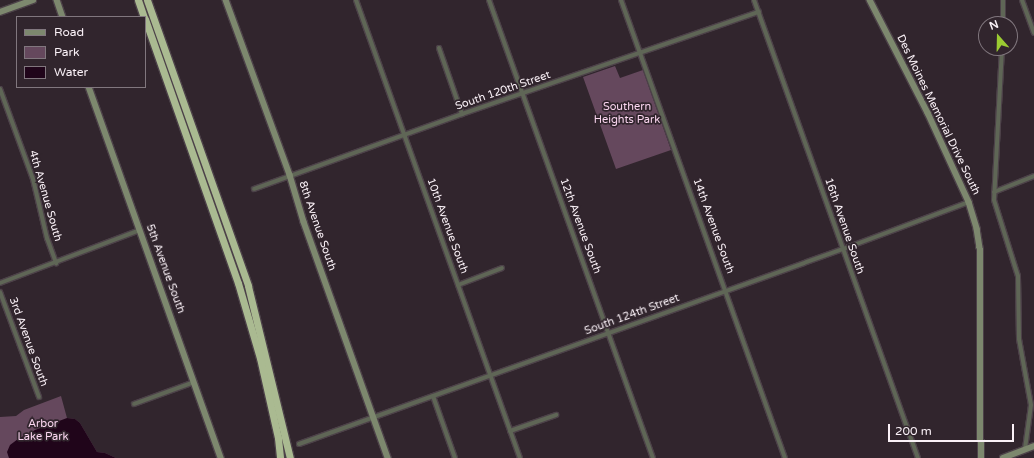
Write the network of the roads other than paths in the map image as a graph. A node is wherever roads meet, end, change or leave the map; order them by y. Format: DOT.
graph roads {
  1 [pos="33,0"];
  2 [pos="57,0"];
  3 [pos="138,0"];
  4 [pos="147,0"];
  5 [pos="226,0"];
  6 [pos="356,0"];
  7 [pos="489,0"];
  8 [pos="622,0"];
  9 [pos="754,0"];
  10 [pos="870,0"];
  11 [pos="1003,0"];
  12 [pos="1022,0"];
  13 [pos="0,12"];
  14 [pos="759,12"];
  15 [pos="64,16"];
  16 [pos="144,16"];
  17 [pos="1003,16"];
  18 [pos="146,21"];
  19 [pos="1034,33"];
  20 [pos="439,48"];
  21 [pos="642,52"];
  22 [pos="1002,56"];
  23 [pos="89,88"];
  24 [pos="0,89"];
  25 [pos="523,94"];
  26 [pos="462,114"];
  27 [pos="404,135"];
  28 [pos="290,175"];
  29 [pos="1034,176"];
  30 [pos="254,189"];
  31 [pos="994,192"];
  32 [pos="969,202"];
  33 [pos="140,230"];
  34 [pos="843,249"];
  35 [pos="56,263"];
  36 [pos="502,268"];
  37 [pos="0,283"];
  38 [pos="458,284"];
  39 [pos="727,291"];
  40 [pos="0,292"];
  41 [pos="608,333"];
  42 [pos="491,376"];
  43 [pos="194,382"];
  44 [pos="433,396"];
  45 [pos="39,398"];
  46 [pos="134,404"];
  47 [pos="556,415"];
  48 [pos="374,417"];
  49 [pos="510,431"];
  50 [pos="299,444"];
  51 [pos="1034,446"];
  52 [pos="1026,449"];
  53 [pos="289,456"];
  54 [pos="221,458"];
  55 [pos="280,458"];
  56 [pos="388,458"];
  57 [pos="455,458"];
  58 [pos="520,458"];
  59 [pos="653,458"];
  60 [pos="785,458"];
  61 [pos="918,458"];
  62 [pos="981,458"];
  63 [pos="1003,458"];
  1 -- 13 [label="street"];
  2 -- 15 [label="street"];
  3 -- 16 [label="highway"];
  4 -- 53 [label="highway"];
  5 -- 28 [label="street, 8th Avenue South"];
  6 -- 27 [label="street, 10th Avenue South"];
  7 -- 25 [label="street, 12th Avenue South"];
  8 -- 21 [label="street, 14th Avenue South"];
  9 -- 14 [label="street, 16th Avenue South"];
  10 -- 32 [label="street, Des Moines Memorial Drive South"];
  11 -- 17 [label="street"];
  12 -- 19 [label="street"];
  14 -- 21 [label="street, South 120th Street"];
  14 -- 34 [label="street, 16th Avenue South"];
  18 -- 55 [label="highway"];
  20 -- 26 [label="street"];
  21 -- 25 [label="street, South 120th Street"];
  21 -- 39 [label="street, 14th Avenue South"];
  22 -- 31 [label="street"];
  23 -- 33 [label="street, 5th Avenue South"];
  24 -- 35 [label="street, 4th Avenue South"];
  25 -- 26 [label="street, South 120th Street"];
  25 -- 41 [label="street, 12th Avenue South"];
  26 -- 27 [label="street, South 120th Street"];
  27 -- 28 [label="street, South 120th Street"];
  27 -- 38 [label="street, 10th Avenue South"];
  28 -- 30 [label="street, South 120th Street"];
  28 -- 48 [label="street, 8th Avenue South"];
  29 -- 31 [label="street"];
  31 -- 52 [label="street"];
  32 -- 34 [label="street, South 124th Street"];
  32 -- 62 [label="street, Des Moines Memorial Drive South"];
  33 -- 35 [label="street"];
  33 -- 43 [label="street, 5th Avenue South"];
  34 -- 39 [label="street, South 124th Street"];
  34 -- 61 [label="street, 16th Avenue South"];
  35 -- 37 [label="street"];
  36 -- 38 [label="street"];
  38 -- 42 [label="street, 10th Avenue South"];
  39 -- 41 [label="street, South 124th Street"];
  39 -- 60 [label="street, 14th Avenue South"];
  40 -- 45 [label="street, 3rd Avenue South"];
  41 -- 42 [label="street, South 124th Street"];
  41 -- 59 [label="street, 12th Avenue South"];
  42 -- 44 [label="street, South 124th Street"];
  42 -- 49 [label="street, 10th Avenue South"];
  43 -- 46 [label="street"];
  43 -- 54 [label="street, 5th Avenue South"];
  44 -- 48 [label="street, South 124th Street"];
  44 -- 57 [label="street"];
  47 -- 49 [label="street"];
  48 -- 50 [label="street, South 124th Street"];
  48 -- 56 [label="street, 8th Avenue South"];
  49 -- 58 [label="street, 10th Avenue South"];
  51 -- 52 [label="street"];
  52 -- 63 [label="street"];
}
